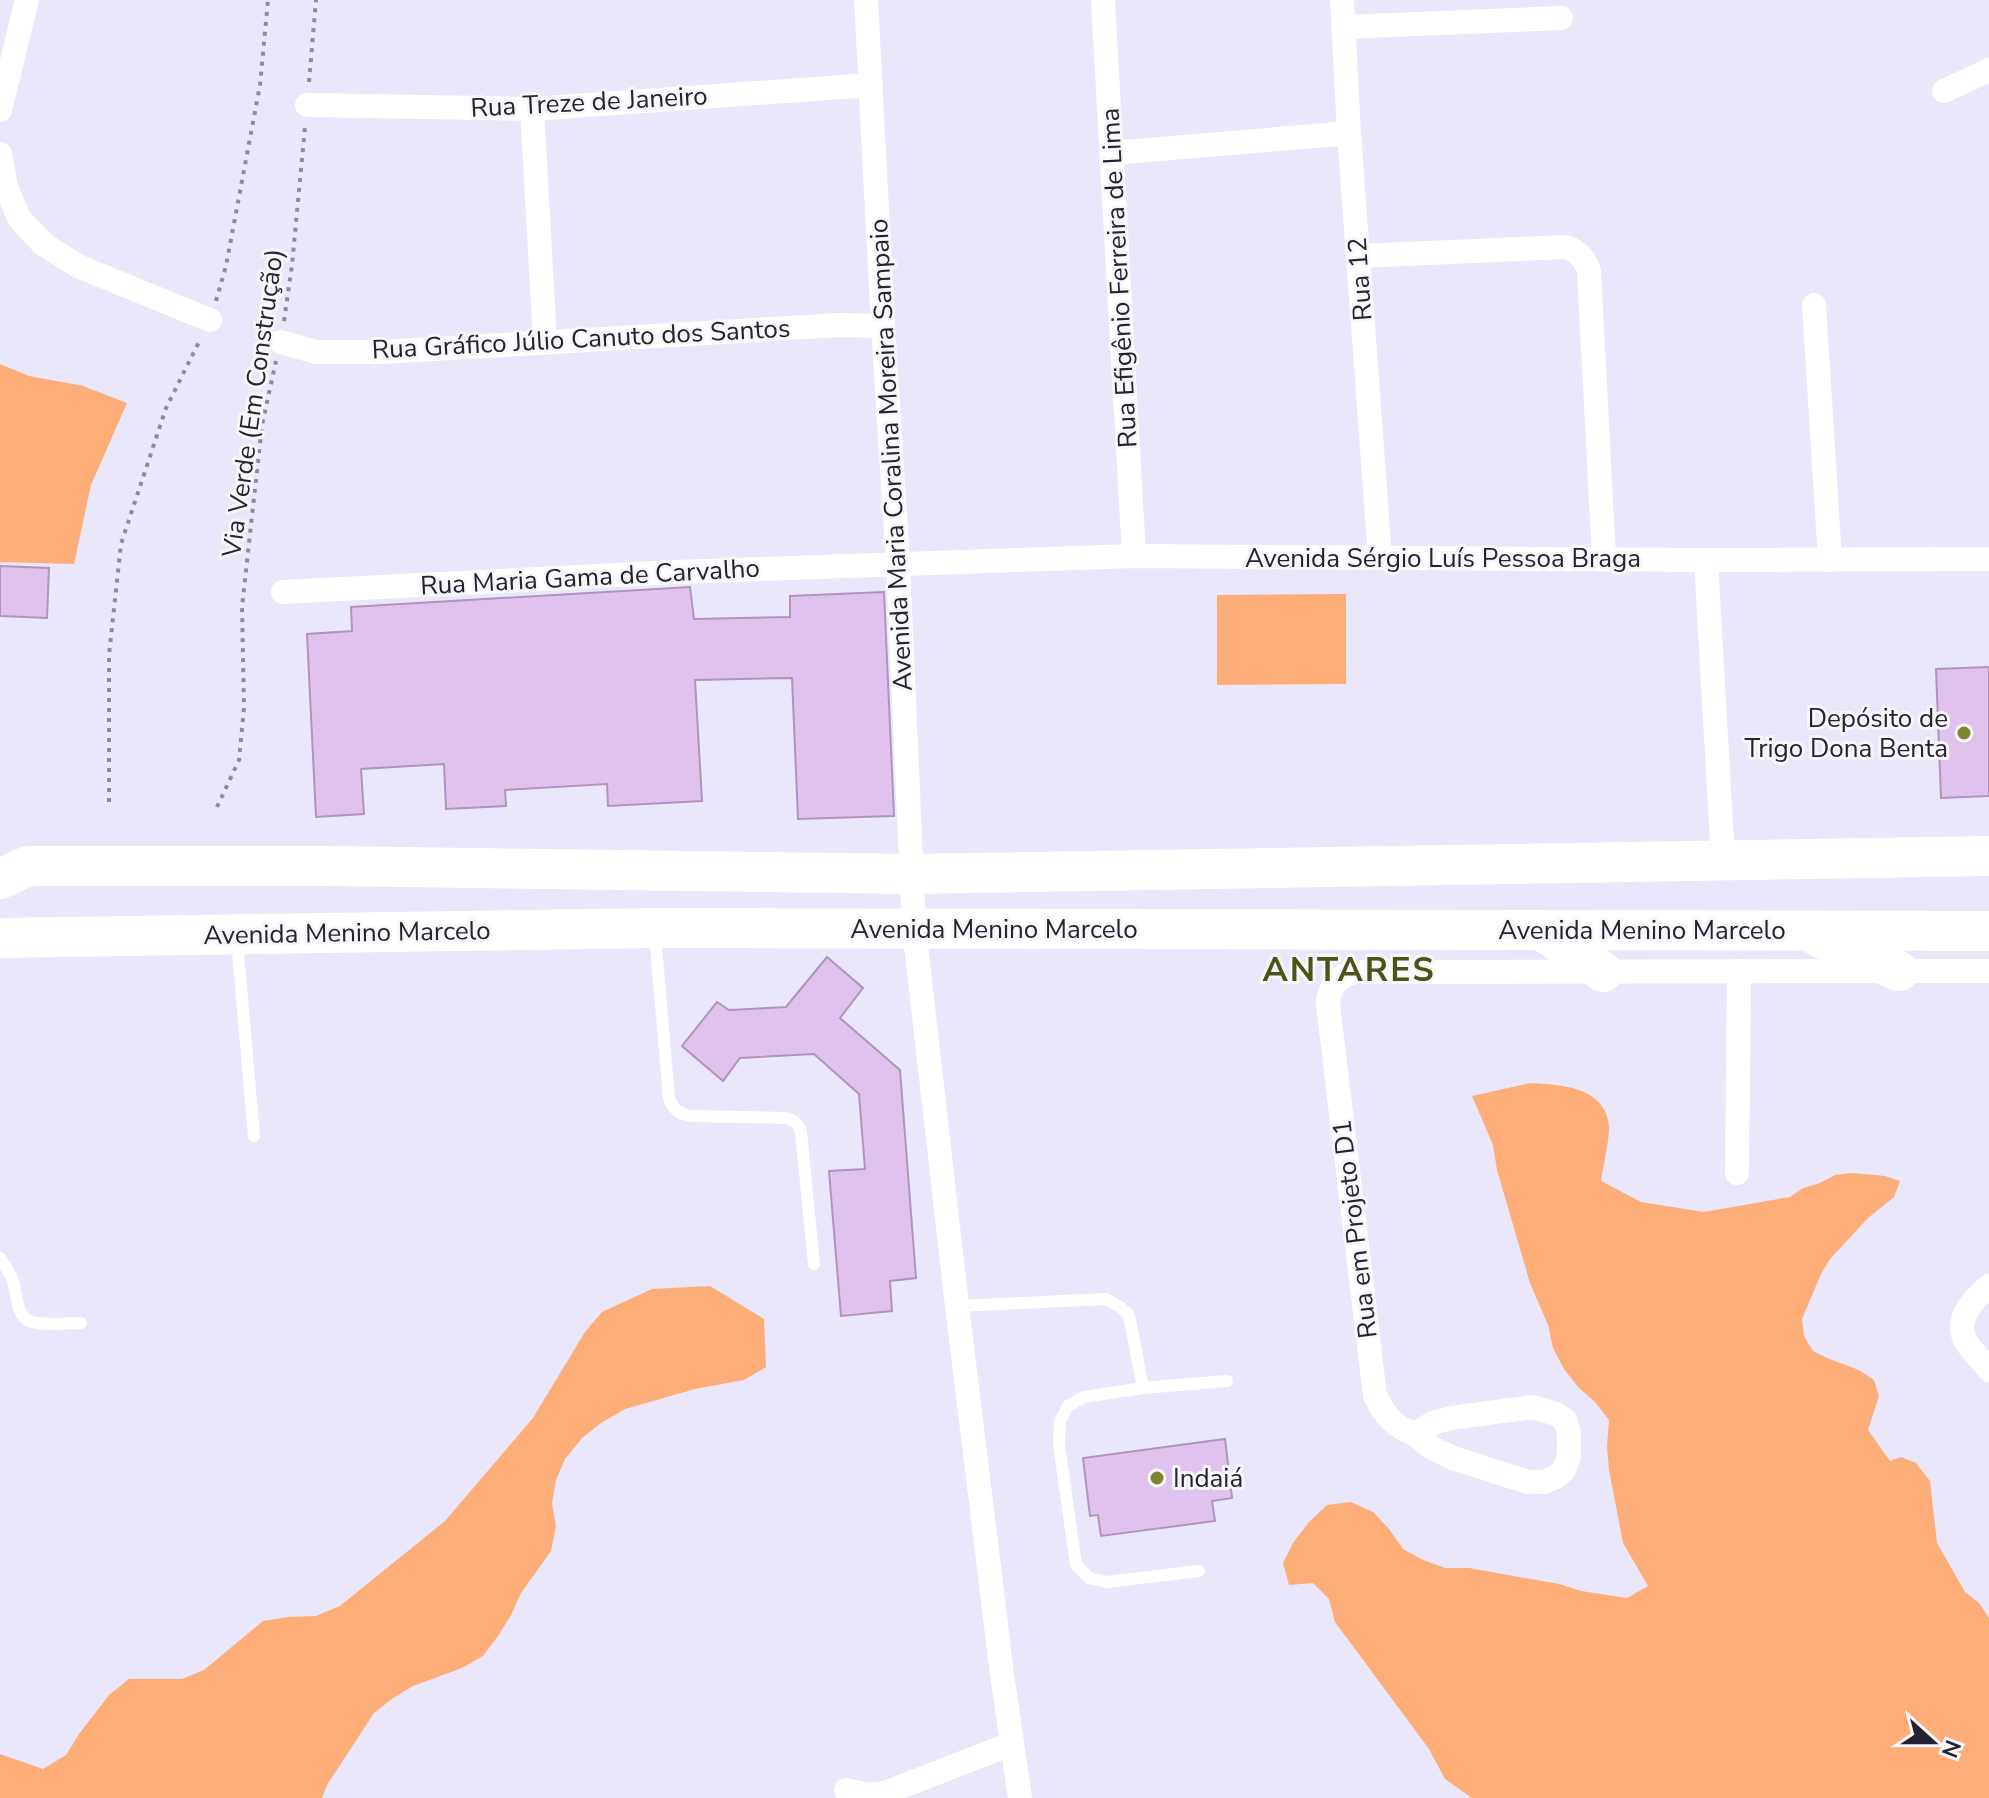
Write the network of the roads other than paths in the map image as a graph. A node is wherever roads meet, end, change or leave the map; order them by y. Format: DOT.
graph roads {
  1 [pos="27,0"];
  2 [pos="866,0"];
  3 [pos="1103,0"];
  4 [pos="1342,0"];
  5 [pos="1561,18"];
  6 [pos="1343,27"];
  7 [pos="1989,70"];
  8 [pos="871,85"];
  9 [pos="1944,91"];
  10 [pos="307,105"];
  11 [pos="532,109"];
  12 [pos="0,110"];
  13 [pos="1349,133"];
  14 [pos="1112,153"];
  15 [pos="0,154"];
  16 [pos="1359,256"];
  17 [pos="1814,305"];
  18 [pos="210,320"];
  19 [pos="883,326"];
  20 [pos="545,341"];
  21 [pos="281,342"];
  22 [pos="1134,556"];
  23 [pos="1380,558"];
  24 [pos="1604,558"];
  25 [pos="1989,559"];
  26 [pos="1706,560"];
  27 [pos="1830,560"];
  28 [pos="898,563"];
  29 [pos="283,592"];
  30 [pos="1989,856"];
  31 [pos="1723,860"];
  32 [pos="605,870"];
  33 [pos="9,871"];
  34 [pos="914,904"];
  35 [pos="1989,908"];
  36 [pos="710,910"];
  37 [pos="0,916"];
  38 [pos="655,928"];
  39 [pos="1541,930"];
  40 [pos="1800,930"];
  41 [pos="1989,931"];
  42 [pos="237,934"];
  43 [pos="0,938"];
  44 [pos="1739,971"];
  45 [pos="1899,971"];
  46 [pos="1989,971"];
  47 [pos="1603,972"];
  48 [pos="1328,1005"];
  49 [pos="254,1136"];
  50 [pos="1737,1173"];
  51 [pos="0,1258"];
  52 [pos="814,1264"];
  53 [pos="1989,1286"];
  54 [pos="957,1306"];
  55 [pos="81,1323"];
  56 [pos="1989,1370"];
  57 [pos="1227,1381"];
  58 [pos="1143,1388"];
  59 [pos="1415,1434"];
  60 [pos="1199,1571"];
  61 [pos="1011,1744"];
  62 [pos="846,1790"];
  63 [pos="1020,1798"];
  1 -- 12 [label="street"];
  2 -- 8 [label="street, Avenida Maria Coralina Moreira Sampaio"];
  3 -- 14 [label="street, Rua Efigênio Ferreira de Lima"];
  4 -- 6 [label="street, Rua 12"];
  5 -- 6 [label="street"];
  6 -- 13 [label="street, Rua 12"];
  7 -- 9 [label="street"];
  8 -- 11 [label="street, Rua Treze de Janeiro"];
  8 -- 19 [label="street, Avenida Maria Coralina Moreira Sampaio"];
  10 -- 11 [label="street, Rua Treze de Janeiro"];
  11 -- 20 [label="street"];
  13 -- 14 [label="street"];
  13 -- 16 [label="street, Rua 12"];
  14 -- 22 [label="street, Rua Efigênio Ferreira de Lima"];
  15 -- 18 [label="street"];
  16 -- 23 [label="street, Rua 12"];
  16 -- 24 [label="street"];
  17 -- 27 [label="street"];
  19 -- 20 [label="street, Rua Gráfico Júlio Canuto dos Santos"];
  19 -- 28 [label="street, Avenida Maria Coralina Moreira Sampaio"];
  20 -- 21 [label="street, Rua Gráfico Júlio Canuto dos Santos"];
  22 -- 23 [label="street, Avenida Sérgio Luís Pessoa Braga"];
  22 -- 28 [label="street, Avenida Sérgio Luís Pessoa Braga"];
  23 -- 24 [label="street, Avenida Sérgio Luís Pessoa Braga"];
  24 -- 26 [label="street, Avenida Sérgio Luís Pessoa Braga"];
  25 -- 27 [label="street, Avenida Sérgio Luís Pessoa Braga"];
  26 -- 27 [label="street, Avenida Sérgio Luís Pessoa Braga"];
  26 -- 31 [label="street"];
  28 -- 29 [label="street, Rua Maria Gama de Carvalho"];
  28 -- 34 [label="street, Avenida Maria Coralina Moreira Sampaio"];
  30 -- 31 [label="main road"];
  31 -- 34 [label="main road"];
  32 -- 33 [label="main road"];
  32 -- 34 [label="main road"];
  32 -- 36 [label="main road"];
  34 -- 35 [label="main road, Avenida Menino Marcelo"];
  34 -- 36 [label="main road, Avenida Menino Marcelo"];
  34 -- 38 [label="main road, Avenida Menino Marcelo"];
  34 -- 39 [label="main road, Avenida Menino Marcelo"];
  34 -- 54 [label="street, Avenida Maria Coralina Moreira Sampaio"];
  36 -- 37 [label="main road, Avenida Menino Marcelo"];
  38 -- 42 [label="main road, Avenida Menino Marcelo"];
  38 -- 52 [label="lane"];
  39 -- 40 [label="main road, Avenida Menino Marcelo"];
  39 -- 47 [label="main road"];
  40 -- 41 [label="main road, Avenida Menino Marcelo"];
  40 -- 45 [label="main road"];
  42 -- 43 [label="main road, Avenida Menino Marcelo"];
  42 -- 49 [label="lane"];
  44 -- 45 [label="street, Avenida Menino Marcelo"];
  44 -- 47 [label="street, Avenida Menino Marcelo"];
  44 -- 50 [label="street"];
  45 -- 46 [label="street, Avenida Menino Marcelo"];
  47 -- 48 [label="street, Avenida Menino Marcelo"];
  48 -- 59 [label="street, Rua em Projeto D1"];
  51 -- 55 [label="lane"];
  53 -- 56 [label="street"];
  54 -- 58 [label="lane"];
  54 -- 61 [label="street, Avenida Maria Coralina Moreira Sampaio"];
  57 -- 58 [label="lane"];
  58 -- 60 [label="lane"];
  59 -- 59 [label="street, Rua em Projeto D1"];
  61 -- 62 [label="street"];
  61 -- 63 [label="street, Avenida Maria Coralina Moreira Sampaio"];
}
